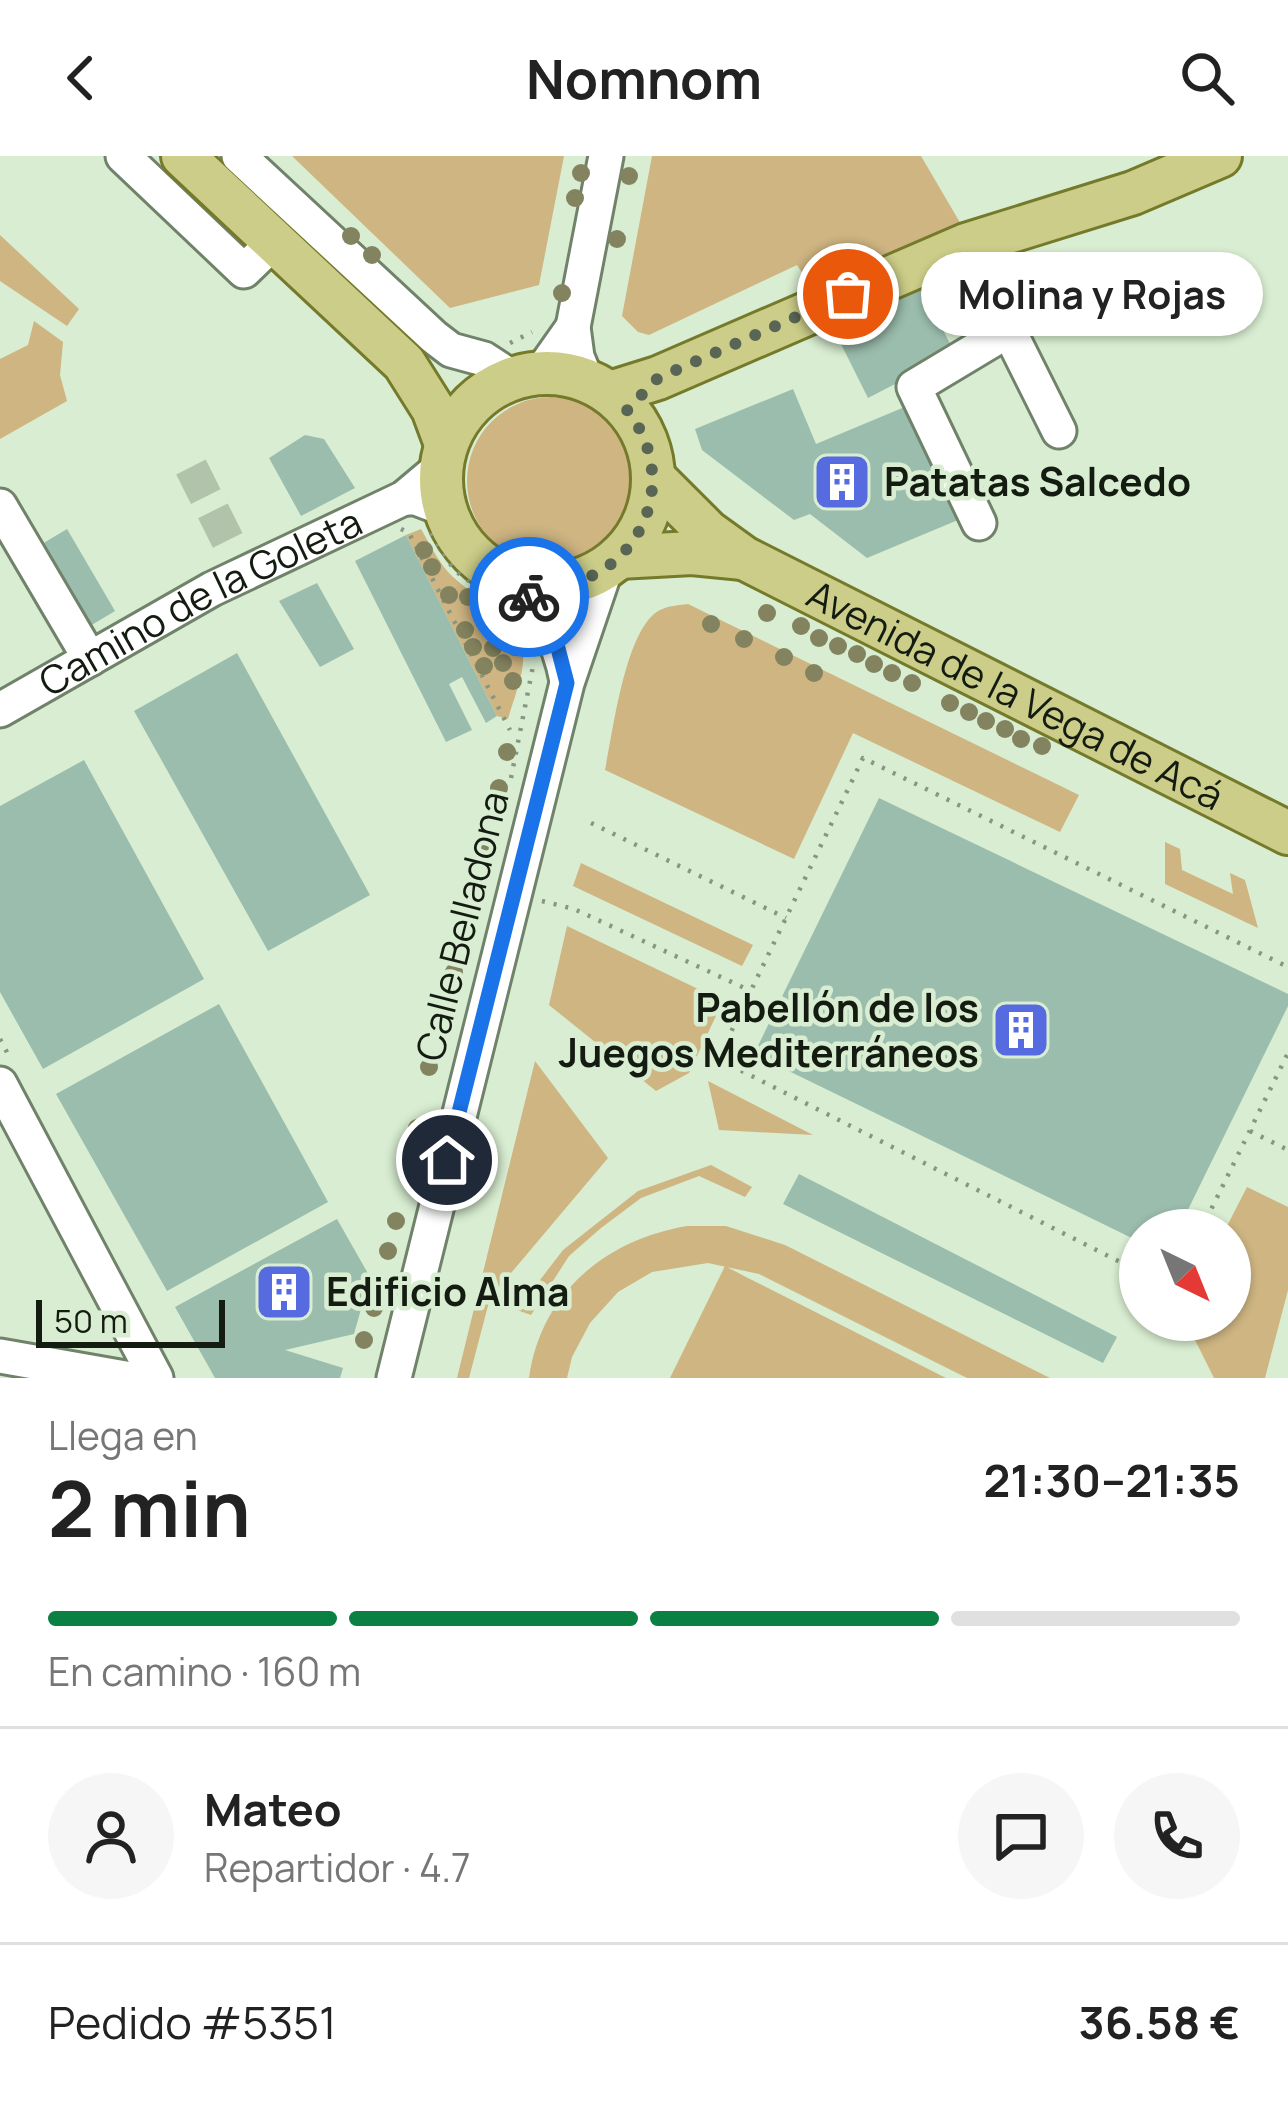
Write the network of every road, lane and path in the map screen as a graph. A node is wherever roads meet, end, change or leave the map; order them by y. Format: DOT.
graph roads {
  1 [pos="123,156"];
  2 [pos="183,156"];
  3 [pos="239,156"];
  4 [pos="606,156"];
  5 [pos="1220,156"];
  6 [pos="274,241"];
  7 [pos="966,245"];
  8 [pos="573,327"];
  9 [pos="537,328"];
  10 [pos="1010,330"];
  11 [pos="404,363"];
  12 [pos="512,370"];
  13 [pos="608,394"];
  14 [pos="1059,430"];
  15 [pos="444,455"];
  16 [pos="653,477"];
  17 [pos="0,506"];
  18 [pos="400,508"];
  19 [pos="445,509"];
  20 [pos="979,523"];
  21 [pos="745,558"];
  22 [pos="613,562"];
  23 [pos="503,589"];
  24 [pos="532,657"];
  25 [pos="90,659"];
  26 [pos="567,683"];
  27 [pos="0,710"];
  28 [pos="511,730"];
  29 [pos="510,780"];
  30 [pos="591,823"];
  31 [pos="1288,833"];
  32 [pos="512,895"];
  33 [pos="786,918"];
  34 [pos="1288,967"];
  35 [pos="751,991"];
  36 [pos="0,1039"];
  37 [pos="1288,1053"];
  38 [pos="8,1076"];
  39 [pos="1250,1131"];
  40 [pos="1288,1150"];
  41 [pos="1211,1209"];
  42 [pos="1119,1261"];
  43 [pos="0,1357"];
  44 [pos="125,1378"];
  45 [pos="156,1378"];
  46 [pos="394,1378"];
  1 -- 6 [label="street"];
  2 -- 6 [label="main road"];
  3 -- 12 [label="street"];
  4 -- 8 [label="street"];
  5 -- 7 [label="main road"];
  6 -- 11 [label="main road"];
  7 -- 10 [label="street"];
  7 -- 13 [label="main road"];
  8 -- 12 [label="street"];
  8 -- 13 [label="street"];
  9 -- 12 [label="path"];
  10 -- 14 [label="street"];
  10 -- 20 [label="street"];
  11 -- 12 [label="main road"];
  11 -- 15 [label="main road"];
  12 -- 13 [label="main road"];
  12 -- 15 [label="main road"];
  13 -- 16 [label="main road"];
  15 -- 18 [label="street, Camino de la Goleta"];
  15 -- 19 [label="main road"];
  16 -- 21 [label="main road, Avenida de la Vega de Acá"];
  16 -- 22 [label="main road"];
  17 -- 25 [label="street"];
  18 -- 19 [label="street, Camino de la Goleta"];
  18 -- 23 [label="path"];
  18 -- 25 [label="street, Camino de la Goleta"];
  18 -- 28 [label="path"];
  19 -- 23 [label="main road"];
  21 -- 22 [label="main road, Avenida de la Vega de Acá"];
  21 -- 31 [label="main road, Avenida de la Vega de Acá"];
  22 -- 23 [label="main road"];
  22 -- 26 [label="street, Calle Belladona"];
  23 -- 26 [label="street"];
  24 -- 29 [label="path"];
  25 -- 27 [label="street, Camino de la Goleta"];
  26 -- 32 [label="street, Calle Belladona"];
  30 -- 33 [label="path"];
  32 -- 35 [label="path"];
  32 -- 46 [label="street, Calle Belladona"];
  33 -- 34 [label="path"];
  33 -- 35 [label="path"];
  35 -- 42 [label="path"];
  36 -- 38 [label="path"];
  37 -- 39 [label="path"];
  38 -- 45 [label="street"];
  39 -- 40 [label="path"];
  39 -- 41 [label="path"];
  43 -- 44 [label="street"];
}
